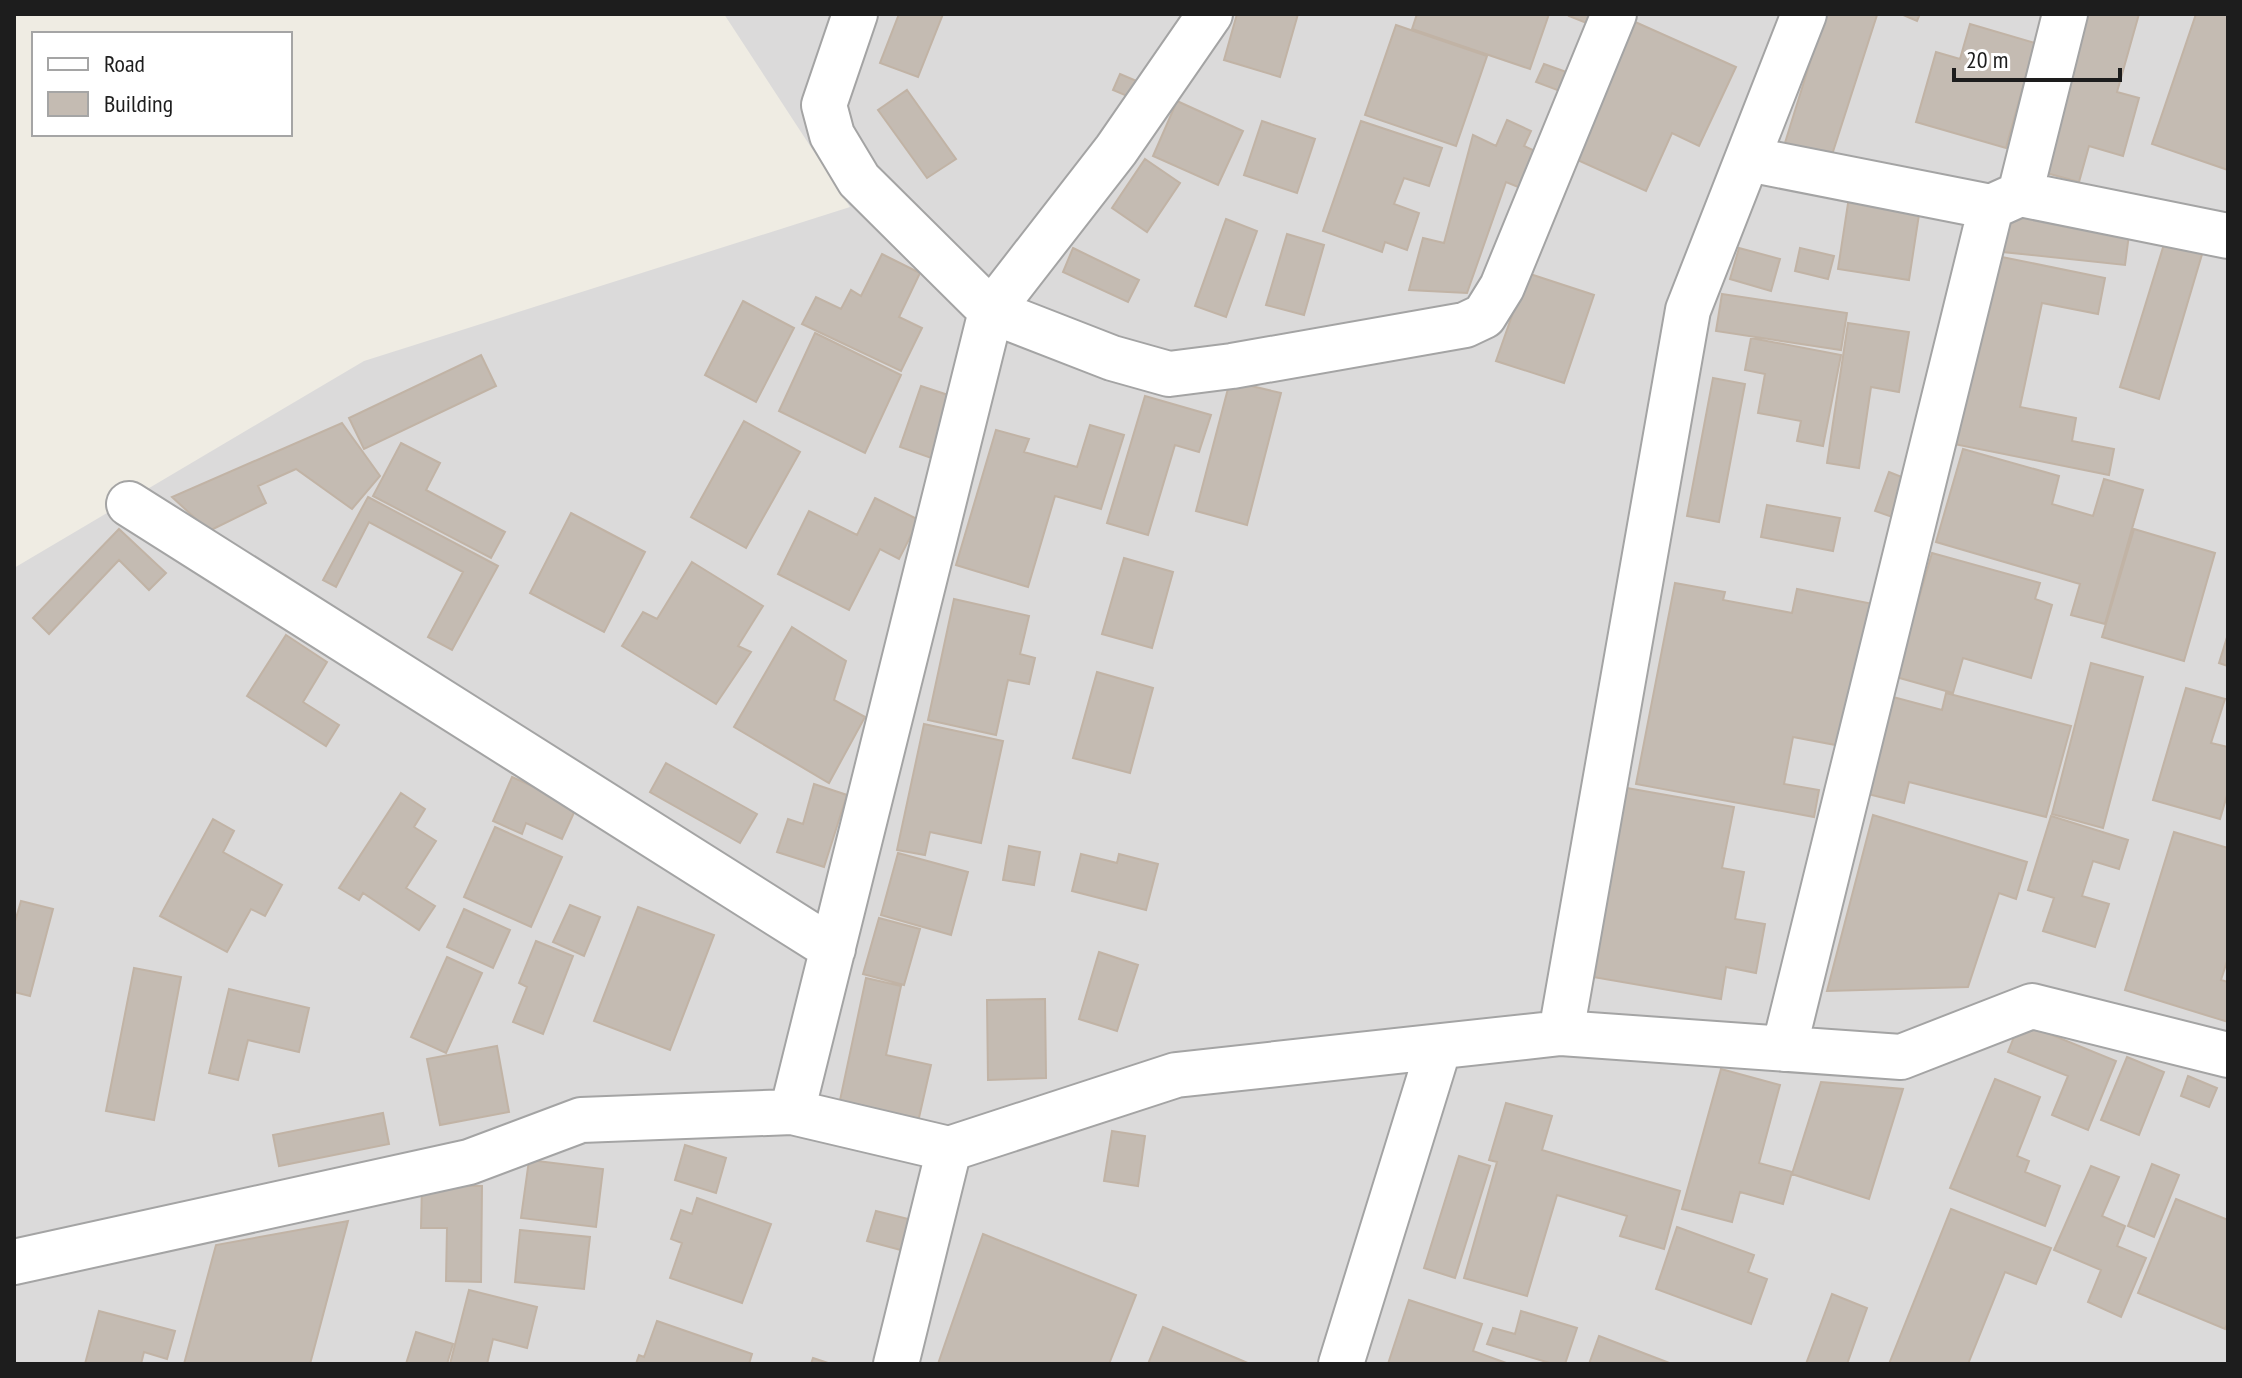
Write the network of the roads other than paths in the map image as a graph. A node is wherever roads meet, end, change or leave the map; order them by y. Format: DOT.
graph roads {
  1 [pos="855,14"];
  2 [pos="1210,14"];
  3 [pos="1614,14"];
  4 [pos="1804,14"];
  5 [pos="2065,14"];
  6 [pos="1748,159"];
  7 [pos="2005,200"];
  8 [pos="2228,236"];
  9 [pos="991,311"];
  10 [pos="129,504"];
  11 [pos="833,949"];
  12 [pos="1561,1033"];
  13 [pos="1439,1047"];
  14 [pos="1784,1049"];
  15 [pos="2228,1055"];
  16 [pos="792,1112"];
  17 [pos="949,1149"];
  18 [pos="14,1262"];
  19 [pos="896,1364"];
  20 [pos="1341,1364"];
  1 -- 9 [label="street"];
  2 -- 9 [label="street"];
  3 -- 9 [label="street"];
  4 -- 6 [label="street"];
  5 -- 7 [label="street"];
  6 -- 7 [label="street"];
  6 -- 12 [label="street"];
  7 -- 8 [label="street"];
  7 -- 14 [label="street"];
  9 -- 11 [label="street"];
  10 -- 11 [label="street"];
  11 -- 16 [label="street"];
  12 -- 13 [label="street"];
  12 -- 14 [label="street"];
  13 -- 17 [label="street"];
  13 -- 20 [label="street"];
  14 -- 15 [label="street"];
  16 -- 17 [label="street"];
  16 -- 18 [label="street"];
  17 -- 19 [label="street"];
}
